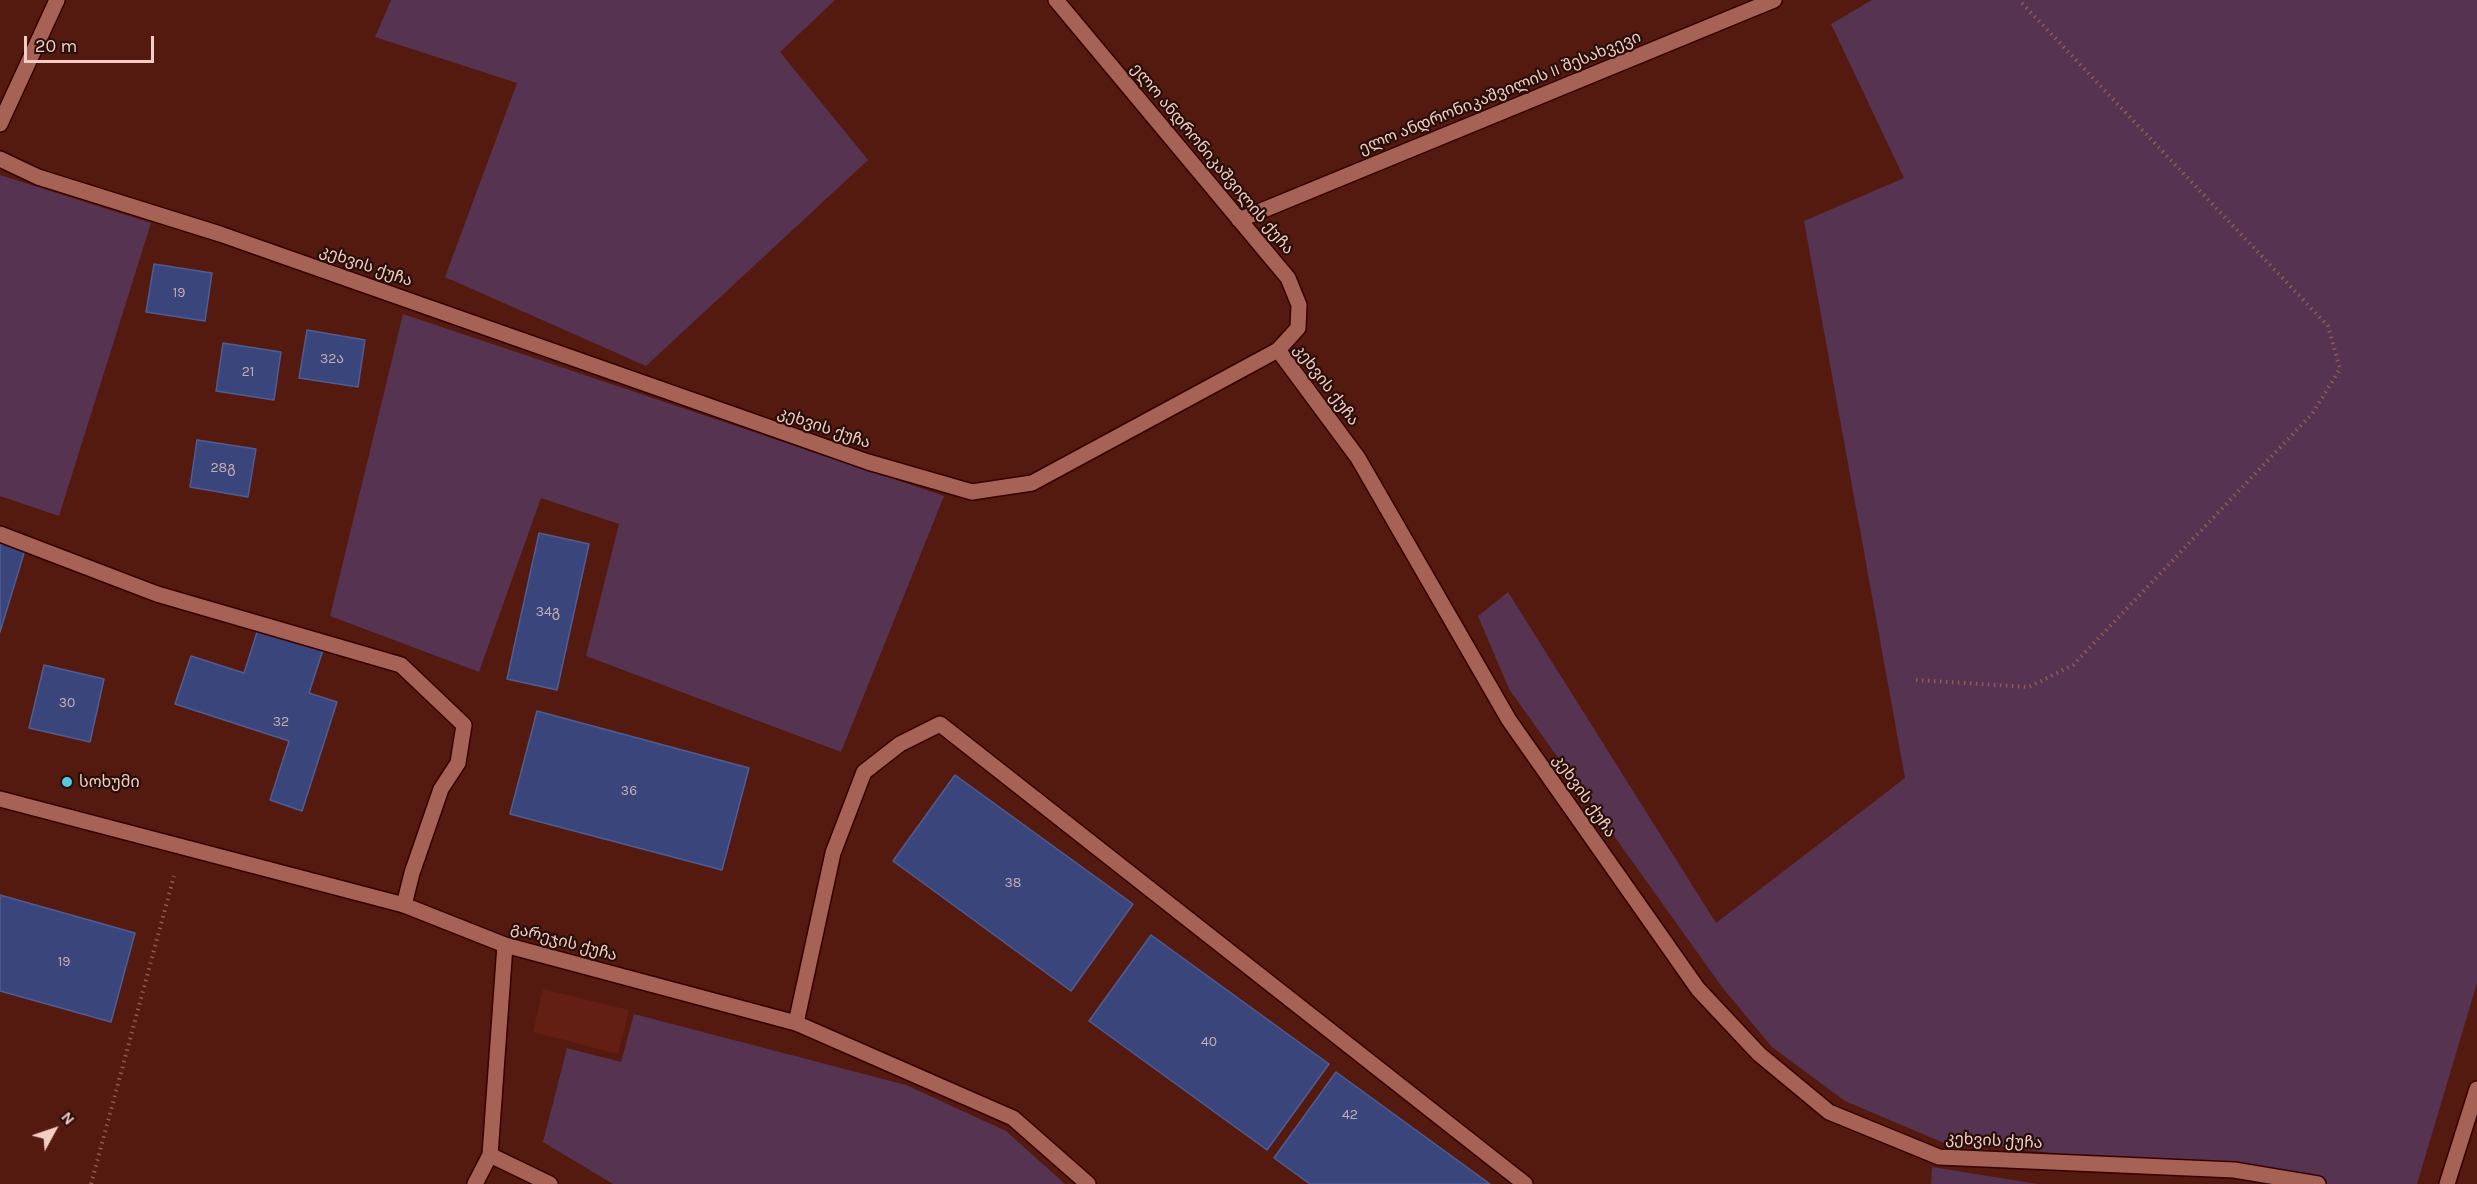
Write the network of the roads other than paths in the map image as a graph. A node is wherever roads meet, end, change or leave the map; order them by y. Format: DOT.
graph roads {
  1 [pos="57,0"];
  2 [pos="1056,0"];
  3 [pos="1774,0"];
  4 [pos="0,124"];
  5 [pos="0,159"];
  6 [pos="1239,220"];
  7 [pos="1278,350"];
  8 [pos="0,534"];
  9 [pos="0,799"];
  10 [pos="404,905"];
  11 [pos="505,945"];
  12 [pos="796,1023"];
  13 [pos="2477,1089"];
  14 [pos="490,1155"];
  15 [pos="475,1184"];
  16 [pos="550,1184"];
  17 [pos="1088,1184"];
  18 [pos="1525,1184"];
  19 [pos="2318,1184"];
  20 [pos="2447,1184"];
  1 -- 4 [label="street"];
  2 -- 6 [label="street, ელო ანდრონიკაშვილის ქუჩა"];
  3 -- 6 [label="street, ელო ანდრონიკაშვილის II შესახვევი"];
  5 -- 7 [label="street, კეხვის ქუჩა"];
  6 -- 7 [label="street, ელო ანდრონიკაშვილის ქუჩა"];
  7 -- 19 [label="street, კეხვის ქუჩა"];
  8 -- 10 [label="street"];
  9 -- 10 [label="street, გარეჯის ქუჩა"];
  10 -- 11 [label="street, გარეჯის ქუჩა"];
  11 -- 12 [label="street, გარეჯის ქუჩა"];
  11 -- 14 [label="street"];
  12 -- 17 [label="street, გარეჯის ქუჩა"];
  12 -- 18 [label="street"];
  13 -- 20 [label="street"];
  14 -- 15 [label="street"];
  14 -- 16 [label="street"];
}
